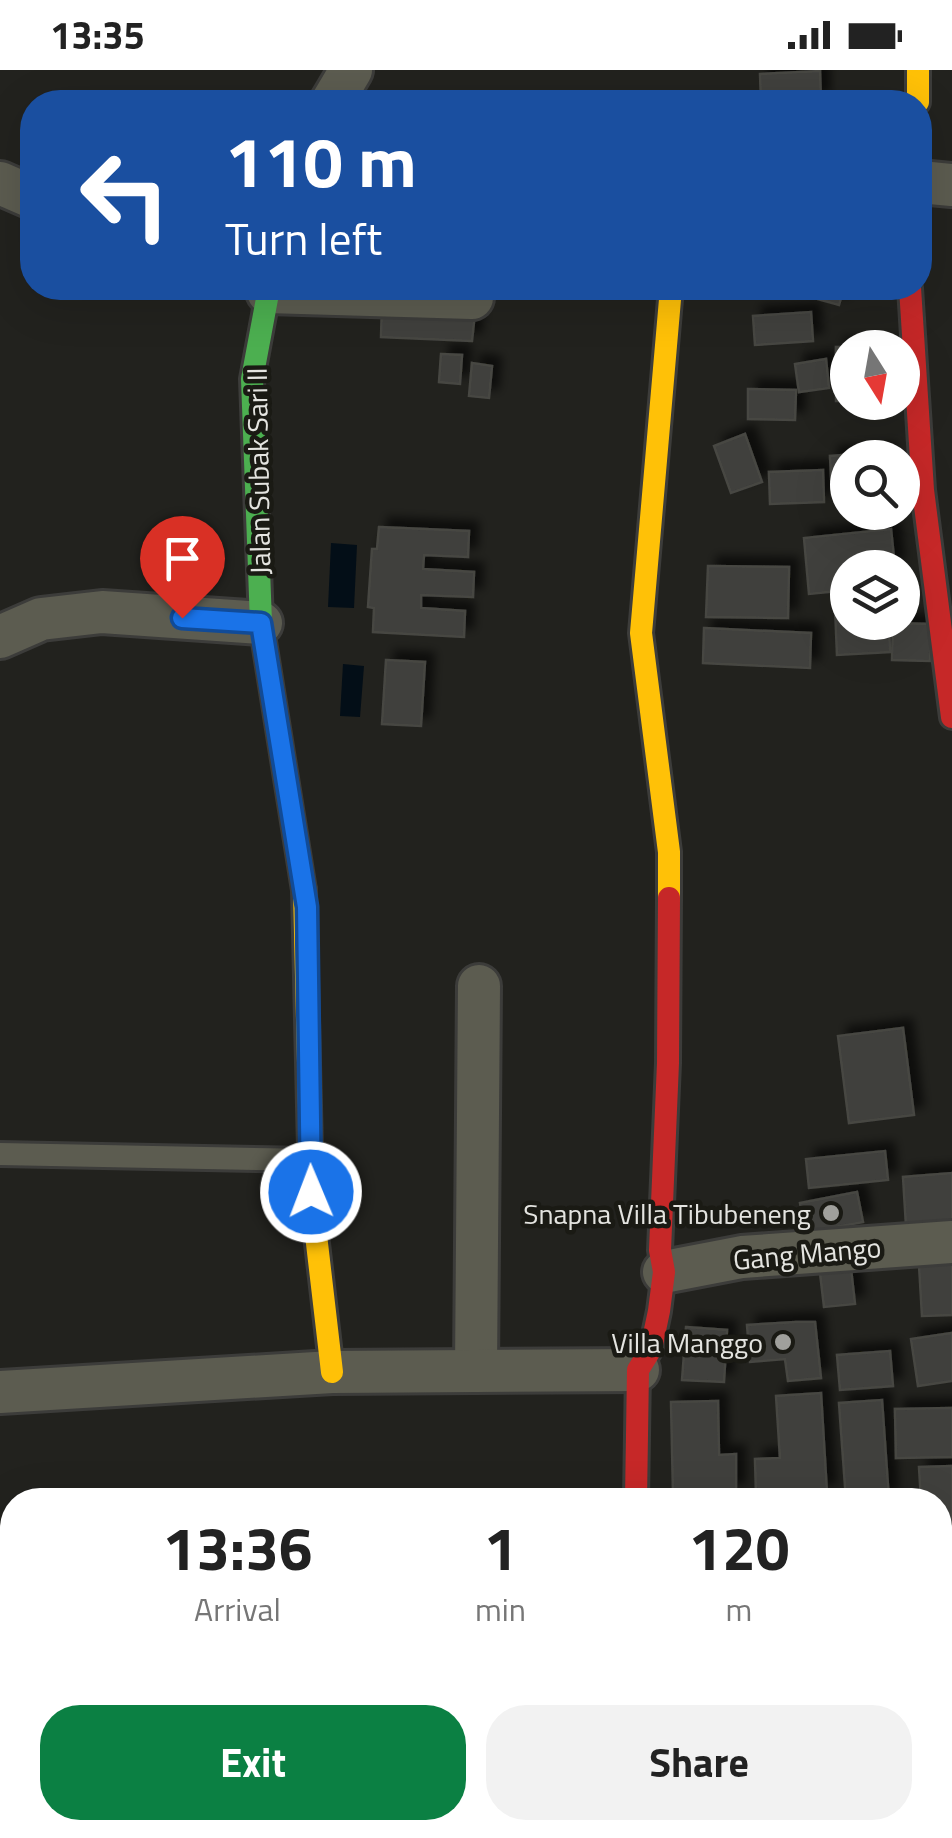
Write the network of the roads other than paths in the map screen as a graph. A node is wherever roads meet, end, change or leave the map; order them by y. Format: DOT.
graph roads {
  1 [pos="258,300"];
  2 [pos="671,300"];
  3 [pos="911,300"];
  4 [pos="261,623"];
  5 [pos="0,638"];
  6 [pos="952,717"];
  7 [pos="479,986"];
  8 [pos="0,1154"];
  9 [pos="310,1160"];
  10 [pos="952,1242"];
  11 [pos="664,1272"];
  12 [pos="638,1370"];
  13 [pos="476,1371"];
  14 [pos="332,1372"];
  15 [pos="0,1392"];
  16 [pos="636,1488"];
  1 -- 4 [label="street, Jalan Subak Sari II"];
  2 -- 11 [label="street"];
  3 -- 6 [label="street"];
  4 -- 5 [label="street"];
  4 -- 9 [label="street, Jalan Subak Sari II"];
  7 -- 13 [label="street"];
  8 -- 9 [label="lane"];
  9 -- 14 [label="street, Jalan Subak Sari II"];
  10 -- 11 [label="street, Gang Mango"];
  11 -- 12 [label="street"];
  12 -- 13 [label="street"];
  12 -- 16 [label="street"];
  13 -- 14 [label="street"];
  14 -- 15 [label="street"];
}
